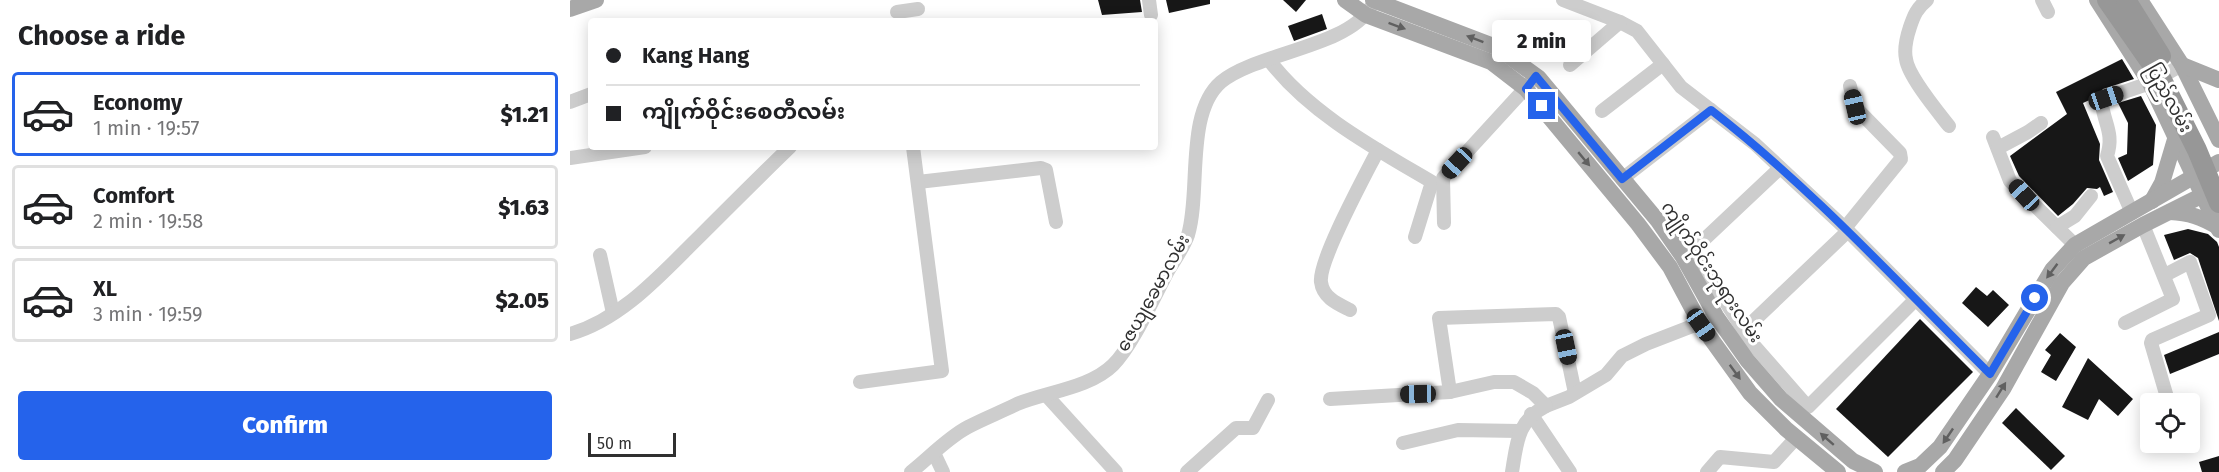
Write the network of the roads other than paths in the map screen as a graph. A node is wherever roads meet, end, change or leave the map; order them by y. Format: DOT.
graph roads {
  1 [pos="596,0"];
  2 [pos="1149,0"];
  3 [pos="1345,0"];
  4 [pos="1563,0"];
  5 [pos="1927,0"];
  6 [pos="2097,0"];
  7 [pos="2107,0"];
  8 [pos="2126,0"];
  9 [pos="2139,0"];
  10 [pos="1371,5"];
  11 [pos="570,9"];
  12 [pos="918,10"];
  13 [pos="897,11"];
  14 [pos="1151,15"];
  15 [pos="1620,22"];
  16 [pos="1269,60"];
  17 [pos="1570,64"];
  18 [pos="1663,64"];
  19 [pos="2182,65"];
  20 [pos="2219,80"];
  21 [pos="1531,82"];
  22 [pos="2150,83"];
  23 [pos="1850,86"];
  24 [pos="588,95"];
  25 [pos="570,102"];
  26 [pos="1711,110"];
  27 [pos="1602,111"];
  28 [pos="2042,123"];
  29 [pos="1949,126"];
  30 [pos="2176,136"];
  31 [pos="2219,140"];
  32 [pos="625,150"];
  33 [pos="787,150"];
  34 [pos="913,150"];
  35 [pos="1378,150"];
  36 [pos="2107,156"];
  37 [pos="570,158"];
  38 [pos="2094,161"];
  39 [pos="2219,162"];
  40 [pos="1780,168"];
  41 [pos="2219,170"];
  42 [pos="2193,176"];
  43 [pos="918,182"];
  44 [pos="2219,187"];
  45 [pos="1623,188"];
  46 [pos="2091,196"];
  47 [pos="2210,199"];
  48 [pos="2151,202"];
  49 [pos="2169,212"];
  50 [pos="2137,219"];
  51 [pos="1056,222"];
  52 [pos="1444,223"];
  53 [pos="2057,227"];
  54 [pos="1846,229"];
  55 [pos="2218,229"];
  56 [pos="1415,237"];
  57 [pos="2075,245"];
  58 [pos="600,255"];
  59 [pos="2165,275"];
  60 [pos="1915,300"];
  61 [pos="1350,310"];
  62 [pos="613,313"];
  63 [pos="1716,316"];
  64 [pos="2125,323"];
  65 [pos="1701,325"];
  66 [pos="1743,331"];
  67 [pos="570,334"];
  68 [pos="1990,374"];
  69 [pos="860,382"];
  70 [pos="1450,393"];
  71 [pos="1575,393"];
  72 [pos="2166,393"];
  73 [pos="1047,396"];
  74 [pos="1330,399"];
  75 [pos="1268,400"];
  76 [pos="1546,406"];
  77 [pos="1531,414"];
  78 [pos="1519,431"];
  79 [pos="1796,438"];
  80 [pos="1402,443"];
  81 [pos="934,453"];
  82 [pos="910,472"];
  83 [pos="942,472"];
  84 [pos="1116,472"];
  85 [pos="1187,472"];
  86 [pos="1512,472"];
  87 [pos="1570,472"];
  88 [pos="1707,472"];
  89 [pos="1838,472"];
  90 [pos="1875,472"];
  91 [pos="1905,472"];
  92 [pos="1943,472"];
  1 -- 11 [label="main road"];
  2 -- 14 [label="street"];
  3 -- 10 [label="main road"];
  4 -- 15 [label="street"];
  5 -- 29 [label="street"];
  6 -- 22 [label="main road, ပြည်လမ်း"];
  7 -- 47 [label="highway, ပြည်လမ်း, bridge"];
  8 -- 41 [label="highway, ပြည်လမ်း, bridge"];
  9 -- 19 [label="main road, ပြည်လမ်း"];
  10 -- 16 [label="street, ဇေယျခေမာလမ်း"];
  10 -- 21 [label="main road"];
  12 -- 13 [label="street"];
  15 -- 17 [label="street"];
  15 -- 18 [label="street"];
  16 -- 35 [label="street"];
  16 -- 73 [label="street, ဇေယျခေမာလမ်း"];
  18 -- 26 [label="street"];
  18 -- 27 [label="street"];
  19 -- 20 [label="main road"];
  19 -- 22 [label="street"];
  19 -- 31 [label="main road, ပြည်လမ်း"];
  21 -- 45 [label="main road"];
  21 -- 52 [label="street"];
  22 -- 30 [label="main road, ပြည်လမ်း"];
  22 -- 36 [label="street"];
  23 -- 54 [label="street"];
  24 -- 25 [label="street"];
  26 -- 40 [label="street"];
  26 -- 45 [label="street"];
  28 -- 53 [label="street"];
  30 -- 42 [label="main road, ပြည်လမ်း"];
  30 -- 48 [label="main road"];
  32 -- 37 [label="street"];
  33 -- 62 [label="street"];
  34 -- 43 [label="street"];
  35 -- 56 [label="street"];
  35 -- 61 [label="street"];
  36 -- 38 [label="street"];
  36 -- 50 [label="street"];
  39 -- 42 [label="main road"];
  40 -- 54 [label="street"];
  40 -- 66 [label="street"];
  42 -- 47 [label="main road, ပြည်လမ်း"];
  42 -- 48 [label="main road"];
  43 -- 51 [label="street"];
  43 -- 69 [label="street"];
  44 -- 47 [label="main road"];
  45 -- 63 [label="main road, ကျိုက်ဝိုင်းဘုရားလမ်း"];
  45 -- 65 [label="main road"];
  46 -- 53 [label="street"];
  47 -- 49 [label="main road"];
  47 -- 55 [label="main road, ပြည်လမ်း"];
  48 -- 50 [label="main road"];
  49 -- 50 [label="main road"];
  49 -- 55 [label="main road"];
  50 -- 57 [label="main road"];
  50 -- 59 [label="street"];
  92 -- 50 [label="main road, one-way"];
  53 -- 57 [label="street"];
  54 -- 60 [label="street"];
  54 -- 66 [label="street"];
  57 -- 68 [label="main road, one-way"];
  58 -- 62 [label="street"];
  59 -- 64 [label="street"];
  59 -- 72 [label="street"];
  60 -- 66 [label="street"];
  60 -- 68 [label="street"];
  62 -- 67 [label="street"];
  63 -- 65 [label="street"];
  90 -- 63 [label="main road, ကျိုက်ဝိုင်းဘုရားလမ်း, one-way"];
  65 -- 71 [label="street"];
  65 -- 79 [label="main road, one-way"];
  68 -- 91 [label="main road, one-way"];
  70 -- 71 [label="street"];
  70 -- 74 [label="street"];
  70 -- 76 [label="street"];
  71 -- 76 [label="street"];
  73 -- 81 [label="street, ဇေယျခေမာလမ်း"];
  73 -- 84 [label="street"];
  75 -- 85 [label="street"];
  76 -- 77 [label="street"];
  77 -- 78 [label="street"];
  77 -- 87 [label="street"];
  78 -- 80 [label="street"];
  78 -- 86 [label="street"];
  79 -- 88 [label="street"];
  79 -- 89 [label="main road"];
  81 -- 82 [label="street, ဇေယျခေမာလမ်း"];
  81 -- 83 [label="street"];
}
